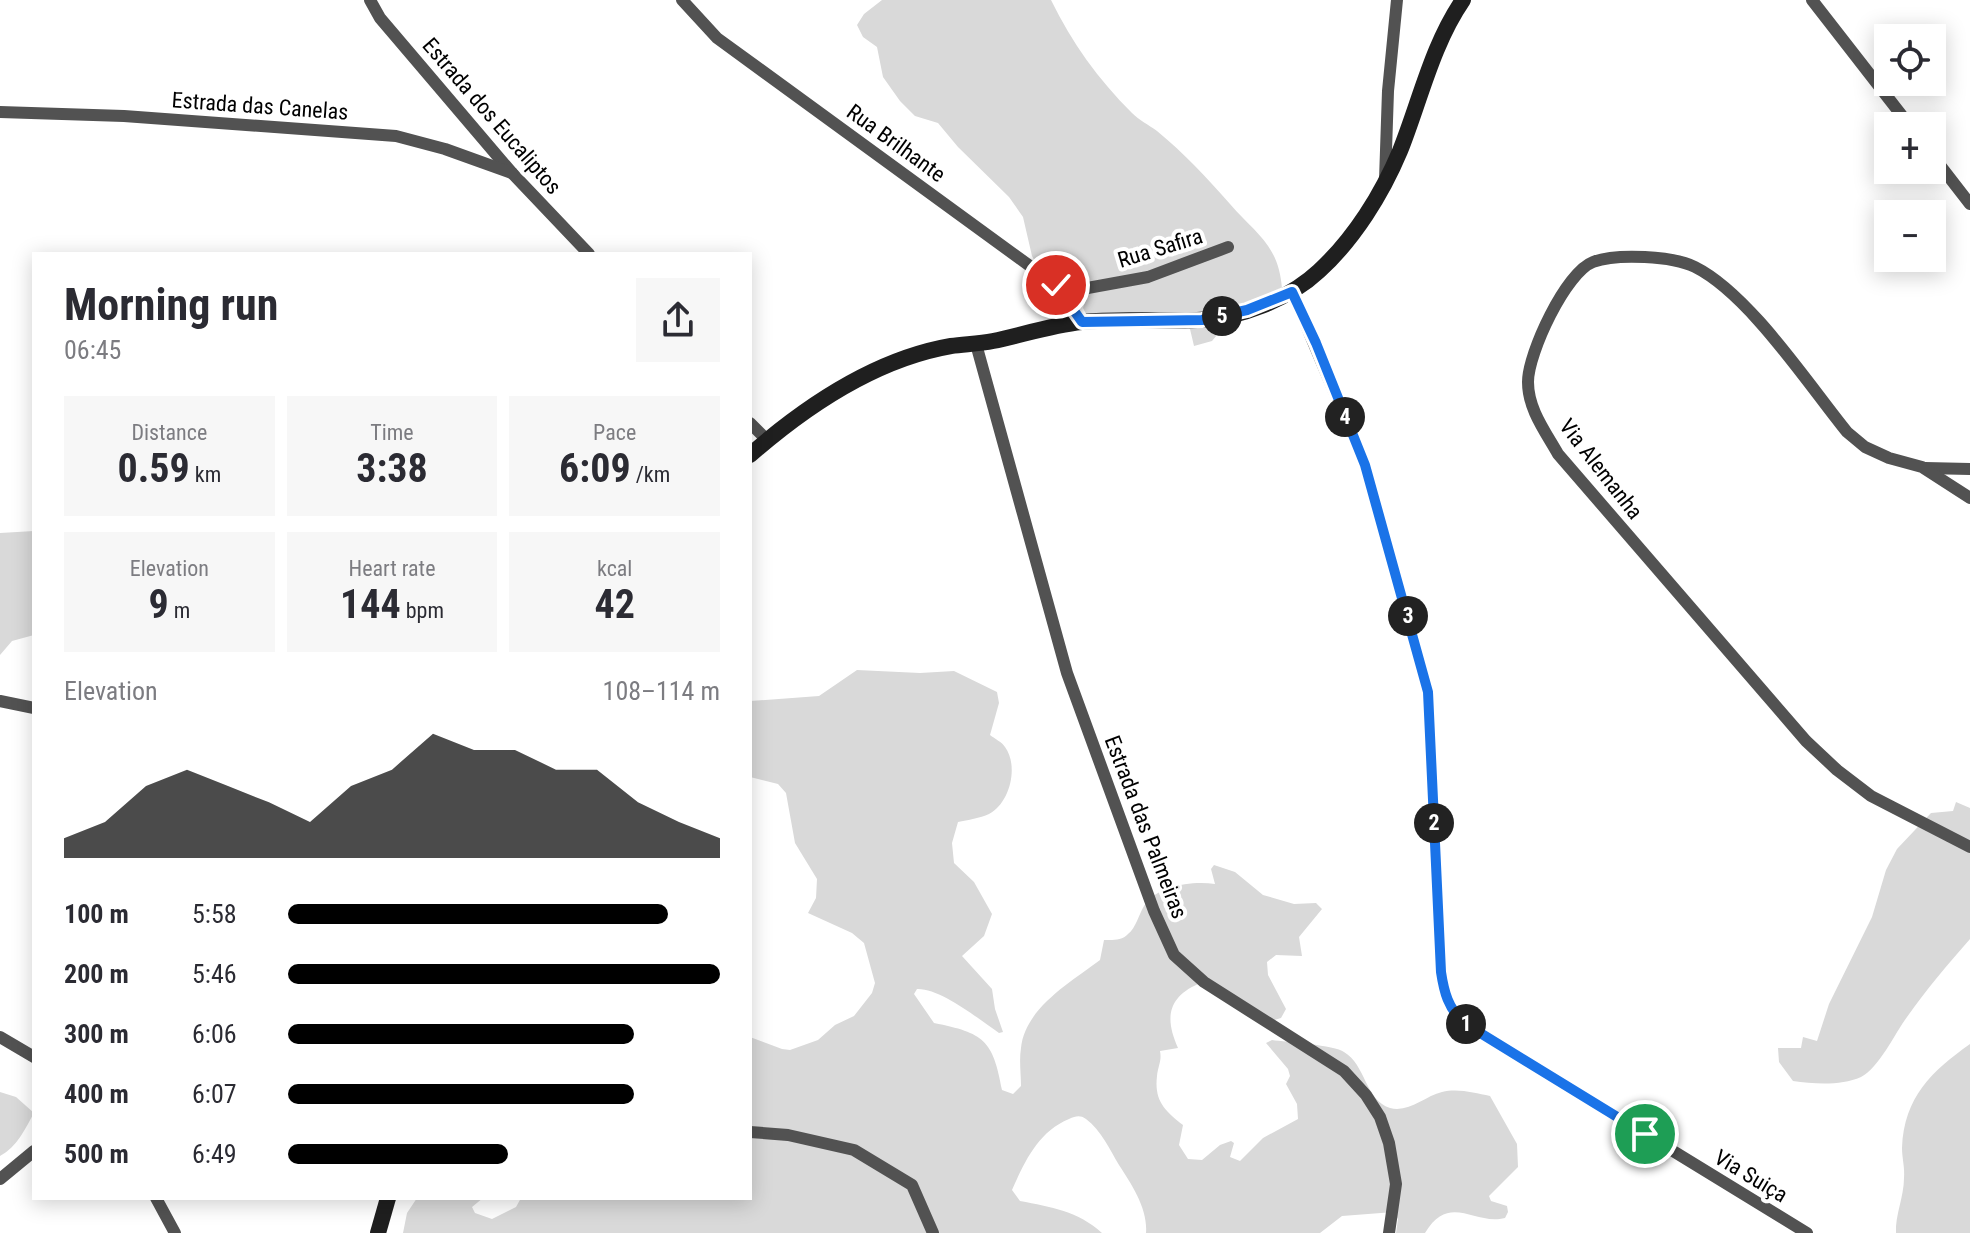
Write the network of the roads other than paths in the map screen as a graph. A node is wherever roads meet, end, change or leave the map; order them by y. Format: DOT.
graph roads {
  1 [pos="370,0"];
  2 [pos="682,0"];
  3 [pos="1397,0"];
  4 [pos="1463,0"];
  5 [pos="1812,0"];
  6 [pos="0,112"];
  7 [pos="1899,112"];
  8 [pos="512,173"];
  9 [pos="1946,173"];
  10 [pos="1385,183"];
  11 [pos="1970,204"];
  12 [pos="1228,247"];
  13 [pos="587,252"];
  14 [pos="1056,285"];
  15 [pos="1292,292"];
  16 [pos="1082,322"];
  17 [pos="976,344"];
  18 [pos="752,425"];
  19 [pos="767,440"];
  20 [pos="752,453"];
  21 [pos="1922,467"];
  22 [pos="1970,469"];
  23 [pos="1970,498"];
  24 [pos="2,702"];
  25 [pos="32,708"];
  26 [pos="1970,847"];
  27 [pos="0,1037"];
  28 [pos="32,1056"];
  29 [pos="752,1132"];
  30 [pos="32,1153"];
  31 [pos="0,1179"];
  32 [pos="157,1200"];
  33 [pos="387,1200"];
  34 [pos="175,1233"];
  35 [pos="378,1233"];
  36 [pos="933,1233"];
  37 [pos="1389,1233"];
  38 [pos="1807,1233"];
  1 -- 8 [label="street, Estrada dos Eucaliptos"];
  2 -- 14 [label="street, Rua Brilhante"];
  3 -- 10 [label="street"];
  4 -- 10 [label="main road"];
  5 -- 7 [label="street"];
  6 -- 8 [label="street, Estrada das Canelas"];
  8 -- 13 [label="street, Estrada dos Eucaliptos"];
  9 -- 11 [label="street"];
  10 -- 15 [label="main road"];
  12 -- 14 [label="street, Rua Safira"];
  14 -- 16 [label="street, Rua Brilhante"];
  15 -- 16 [label="main road"];
  15 -- 38 [label="street, Via Suiça"];
  16 -- 17 [label="main road"];
  17 -- 19 [label="main road"];
  17 -- 37 [label="street, Estrada das Palmeiras"];
  18 -- 19 [label="street"];
  19 -- 20 [label="main road"];
  21 -- 22 [label="street"];
  21 -- 23 [label="street, Via Alemanha"];
  21 -- 26 [label="street, Via Alemanha"];
  24 -- 25 [label="street"];
  27 -- 28 [label="street"];
  29 -- 36 [label="street"];
  30 -- 31 [label="street"];
  32 -- 34 [label="street"];
  33 -- 35 [label="main road"];
}
